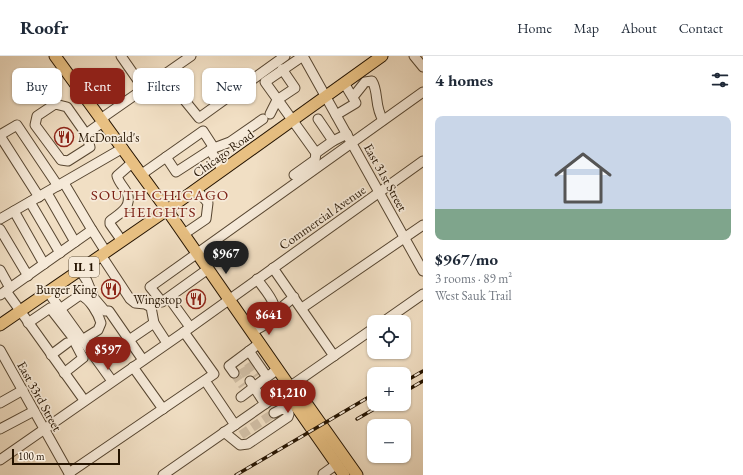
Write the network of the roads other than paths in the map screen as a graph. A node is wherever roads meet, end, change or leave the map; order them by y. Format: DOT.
graph roads {
  1 [pos="55,56"];
  2 [pos="121,56"];
  3 [pos="191,56"];
  4 [pos="284,56"];
  5 [pos="303,56"];
  6 [pos="414,56"];
  7 [pos="374,58"];
  8 [pos="423,67"];
  9 [pos="174,68"];
  10 [pos="282,69"];
  11 [pos="133,73"];
  12 [pos="344,83"];
  13 [pos="423,92"];
  14 [pos="326,96"];
  15 [pos="133,97"];
  16 [pos="353,97"];
  17 [pos="277,100"];
  18 [pos="188,104"];
  19 [pos="336,115"];
  20 [pos="318,119"];
  21 [pos="103,120"];
  22 [pos="292,120"];
  23 [pos="383,120"];
  24 [pos="86,134"];
  25 [pos="346,134"];
  26 [pos="0,135"];
  27 [pos="333,141"];
  28 [pos="351,142"];
  29 [pos="123,148"];
  30 [pos="212,149"];
  31 [pos="316,154"];
  32 [pos="166,157"];
  33 [pos="61,160"];
  34 [pos="423,161"];
  35 [pos="133,162"];
  36 [pos="223,170"];
  37 [pos="49,172"];
  38 [pos="142,174"];
  39 [pos="294,175"];
  40 [pos="61,185"];
  41 [pos="196,189"];
  42 [pos="380,192"];
  43 [pos="38,198"];
  44 [pos="167,210"];
  45 [pos="14,211"];
  46 [pos="0,219"];
  47 [pos="423,224"];
  48 [pos="0,229"];
  49 [pos="92,230"];
  50 [pos="184,234"];
  51 [pos="404,238"];
  52 [pos="122,241"];
  53 [pos="75,242"];
  54 [pos="196,252"];
  55 [pos="60,253"];
  56 [pos="104,253"];
  57 [pos="44,264"];
  58 [pos="273,268"];
  59 [pos="208,269"];
  60 [pos="0,270"];
  61 [pos="80,270"];
  62 [pos="423,271"];
  63 [pos="28,276"];
  64 [pos="257,279"];
  65 [pos="6,292"];
  66 [pos="48,292"];
  67 [pos="423,294"];
  68 [pos="294,297"];
  69 [pos="169,298"];
  70 [pos="229,299"];
  71 [pos="55,308"];
  72 [pos="302,308"];
  73 [pos="20,312"];
  74 [pos="276,312"];
  75 [pos="393,315"];
  76 [pos="28,323"];
  77 [pos="154,323"];
  78 [pos="0,325"];
  79 [pos="187,330"];
  80 [pos="252,332"];
  81 [pos="367,333"];
  82 [pos="82,340"];
  83 [pos="129,340"];
  84 [pos="167,343"];
  85 [pos="260,343"];
  86 [pos="67,344"];
  87 [pos="1,355"];
  88 [pos="51,355"];
  89 [pos="334,356"];
  90 [pos="143,360"];
  91 [pos="133,367"];
  92 [pos="278,369"];
  93 [pos="64,373"];
  94 [pos="112,381"];
  95 [pos="208,385"];
  96 [pos="253,385"];
  97 [pos="290,387"];
  98 [pos="23,390"];
  99 [pos="84,400"];
  100 [pos="267,402"];
  101 [pos="0,403"];
  102 [pos="163,409"];
  103 [pos="34,411"];
  104 [pos="235,425"];
  105 [pos="317,427"];
  106 [pos="44,428"];
  107 [pos="0,430"];
  108 [pos="224,432"];
  109 [pos="241,435"];
  110 [pos="233,441"];
  111 [pos="0,460"];
  112 [pos="337,464"];
  113 [pos="69,474"];
  114 [pos="322,474"];
  115 [pos="162,475"];
  116 [pos="344,475"];
  117 [pos="357,475"];
  1 -- 21 [label="main road"];
  2 -- 11 [label="street"];
  3 -- 9 [label="street"];
  4 -- 18 [label="street"];
  5 -- 10 [label="street"];
  5 -- 14 [label="street, East 31st Street"];
  6 -- 8 [label="street"];
  7 -- 12 [label="main road, Chicago Road / IL 1"];
  10 -- 17 [label="street"];
  10 -- 17 [label="street"];
  12 -- 14 [label="main road, Chicago Road / IL 1"];
  12 -- 16 [label="street"];
  13 -- 23 [label="street"];
  14 -- 19 [label="street, East 31st Street"];
  14 -- 22 [label="main road, Chicago Road / IL 1"];
  15 -- 21 [label="street"];
  16 -- 19 [label="street"];
  16 -- 23 [label="street"];
  17 -- 22 [label="street"];
  17 -- 30 [label="street"];
  19 -- 25 [label="street, East 31st Street"];
  20 -- 27 [label="street"];
  21 -- 24 [label="street"];
  21 -- 29 [label="main road"];
  22 -- 31 [label="street"];
  22 -- 36 [label="main road, Chicago Road / IL 1"];
  23 -- 28 [label="street"];
  24 -- 33 [label="street"];
  24 -- 33 [label="street"];
  25 -- 27 [label="street"];
  25 -- 28 [label="street, East 31st Street"];
  26 -- 37 [label="street"];
  26 -- 43 [label="street"];
  27 -- 31 [label="street"];
  28 -- 42 [label="street, East 31st Street"];
  28 -- 54 [label="street"];
  29 -- 35 [label="main road"];
  29 -- 40 [label="street"];
  30 -- 32 [label="street"];
  30 -- 32 [label="street"];
  30 -- 36 [label="street"];
  31 -- 39 [label="street"];
  32 -- 38 [label="street"];
  33 -- 37 [label="street"];
  34 -- 42 [label="street, Commercial Avenue"];
  35 -- 38 [label="main road"];
  35 -- 52 [label="street"];
  36 -- 41 [label="main road, Chicago Road / IL 1"];
  37 -- 40 [label="street"];
  38 -- 44 [label="main road"];
  40 -- 43 [label="street"];
  40 -- 49 [label="street"];
  41 -- 44 [label="main road, Chicago Road / IL 1"];
  41 -- 50 [label="street"];
  42 -- 51 [label="street, East 31st Street"];
  42 -- 58 [label="street, Commercial Avenue"];
  43 -- 45 [label="street"];
  43 -- 53 [label="street"];
  43 -- 55 [label="street"];
  44 -- 50 [label="main road"];
  44 -- 52 [label="main road, Chicago Road / IL 1"];
  45 -- 46 [label="street"];
  45 -- 57 [label="street"];
  47 -- 51 [label="street"];
  48 -- 63 [label="street"];
  49 -- 53 [label="street"];
  49 -- 56 [label="street"];
  50 -- 54 [label="main road"];
  51 -- 62 [label="street, East 31st Street"];
  51 -- 72 [label="street"];
  52 -- 56 [label="main road, Chicago Road / IL 1"];
  53 -- 55 [label="street"];
  54 -- 59 [label="main road"];
  54 -- 69 [label="street"];
  55 -- 57 [label="street"];
  56 -- 61 [label="main road, Chicago Road / IL 1"];
  56 -- 77 [label="street"];
  57 -- 63 [label="street"];
  58 -- 64 [label="street, Commercial Avenue"];
  58 -- 68 [label="street"];
  59 -- 69 [label="street"];
  59 -- 70 [label="main road"];
  60 -- 65 [label="street"];
  61 -- 66 [label="main road, Chicago Road / IL 1"];
  61 -- 83 [label="street"];
  63 -- 65 [label="street"];
  64 -- 70 [label="street, Commercial Avenue"];
  64 -- 74 [label="street"];
  65 -- 73 [label="street"];
  66 -- 71 [label="street"];
  66 -- 73 [label="main road, Chicago Road / IL 1"];
  67 -- 75 [label="street"];
  68 -- 72 [label="street"];
  68 -- 74 [label="street"];
  69 -- 79 [label="street"];
  70 -- 79 [label="street, Commercial Avenue"];
  70 -- 80 [label="main road"];
  71 -- 76 [label="street"];
  71 -- 82 [label="street"];
  71 -- 82 [label="street"];
  71 -- 93 [label="street"];
  72 -- 89 [label="street"];
  73 -- 76 [label="street"];
  73 -- 78 [label="main road, Chicago Road / IL 1"];
  74 -- 80 [label="street"];
  76 -- 88 [label="street"];
  77 -- 83 [label="street"];
  77 -- 84 [label="street"];
  79 -- 84 [label="street, Commercial Avenue"];
  79 -- 102 [label="street"];
  80 -- 85 [label="main road"];
  81 -- 89 [label="street"];
  82 -- 94 [label="street"];
  83 -- 90 [label="street"];
  84 -- 90 [label="street, Commercial Avenue"];
  85 -- 92 [label="main road"];
  85 -- 96 [label="street"];
  86 -- 88 [label="street"];
  87 -- 98 [label="street, East 33rd Street"];
  88 -- 93 [label="street"];
  89 -- 97 [label="street"];
  90 -- 91 [label="street, Commercial Avenue"];
  91 -- 94 [label="street, Commercial Avenue"];
  91 -- 102 [label="street"];
  92 -- 96 [label="street"];
  92 -- 97 [label="main road"];
  93 -- 99 [label="street"];
  94 -- 99 [label="street, Commercial Avenue"];
  95 -- 104 [label="street"];
  96 -- 100 [label="street"];
  97 -- 100 [label="street"];
  97 -- 105 [label="main road"];
  98 -- 101 [label="street"];
  98 -- 103 [label="street, East 33rd Street"];
  99 -- 106 [label="street, Commercial Avenue"];
  100 -- 104 [label="street"];
  100 -- 110 [label="street"];
  102 -- 113 [label="street"];
  103 -- 106 [label="street, East 33rd Street"];
  103 -- 107 [label="street"];
  104 -- 108 [label="street"];
  105 -- 112 [label="main road"];
  105 -- 117 [label="main road"];
  106 -- 111 [label="street, Commercial Avenue"];
  106 -- 113 [label="street, East 33rd Street"];
  108 -- 110 [label="street"];
  108 -- 115 [label="street"];
  109 -- 110 [label="street"];
  112 -- 114 [label="street"];
  112 -- 116 [label="main road"];
}
